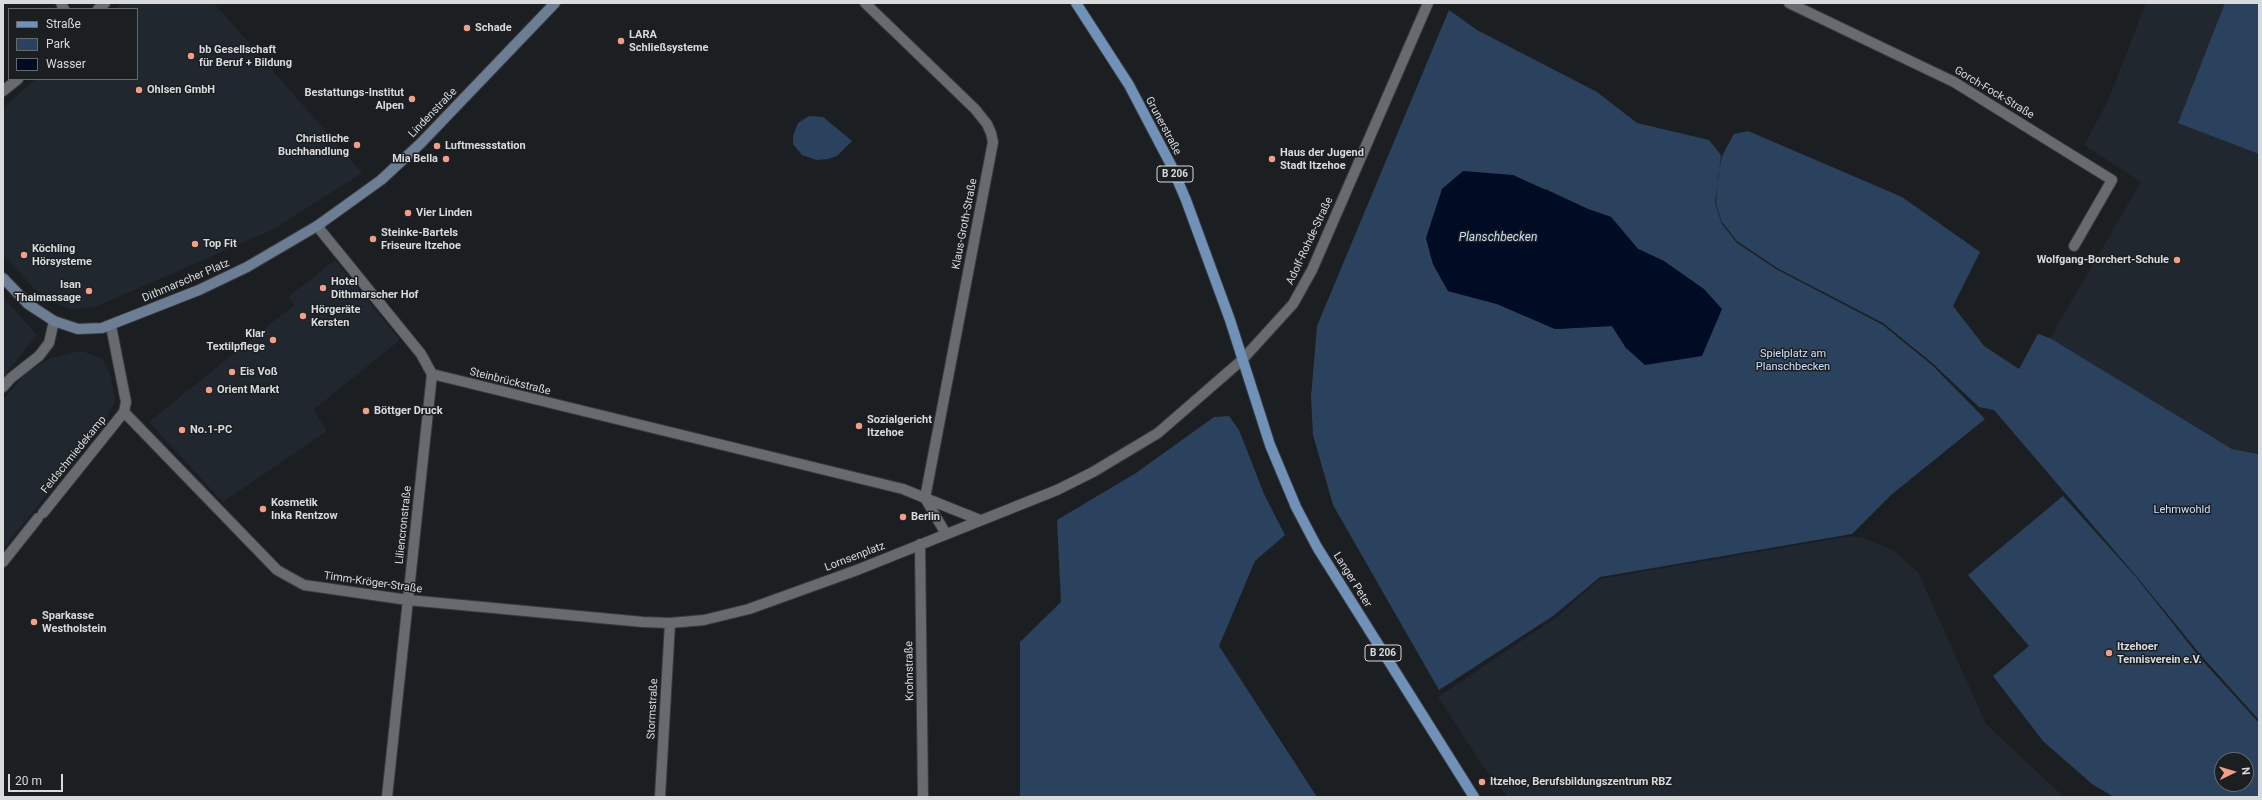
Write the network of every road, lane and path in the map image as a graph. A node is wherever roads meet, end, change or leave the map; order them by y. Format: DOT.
graph roads {
  1 [pos="555,3"];
  2 [pos="865,3"];
  3 [pos="1076,3"];
  4 [pos="1428,3"];
  5 [pos="1793,4"];
  6 [pos="17,80"];
  7 [pos="3,91"];
  8 [pos="317,226"];
  9 [pos="2074,246"];
  10 [pos="3,278"];
  11 [pos="54,321"];
  12 [pos="111,326"];
  13 [pos="1242,360"];
  14 [pos="432,374"];
  15 [pos="3,387"];
  16 [pos="124,412"];
  17 [pos="925,498"];
  18 [pos="1017,505"];
  19 [pos="980,520"];
  20 [pos="946,534"];
  21 [pos="920,544"];
  22 [pos="3,562"];
  23 [pos="408,600"];
  24 [pos="773,600"];
  25 [pos="670,623"];
  26 [pos="387,797"];
  27 [pos="660,797"];
  28 [pos="923,797"];
  29 [pos="1474,797"];
  1 -- 8 [label="main road, Lindenstraße"];
  2 -- 17 [label="street, Klaus-Groth-Straße"];
  3 -- 13 [label="main road, Grunerstraße / B 206"];
  4 -- 13 [label="street, Adolf-Rohde-Straße"];
  5 -- 9 [label="street, Gorch-Fock-Straße"];
  6 -- 7 [label="street"];
  8 -- 12 [label="main road, Dithmarscher Platz"];
  8 -- 14 [label="street"];
  10 -- 11 [label="main road"];
  11 -- 12 [label="main road, Dithmarscher Platz"];
  11 -- 15 [label="street"];
  12 -- 16 [label="street"];
  13 -- 18 [label="street, Adolf-Rohde-Straße"];
  13 -- 29 [label="main road, Langer Peter / B 206"];
  14 -- 17 [label="street, Steinbrückstraße"];
  14 -- 23 [label="street, Liliencronstraße"];
  16 -- 22 [label="street, Feldschmiedekamp"];
  16 -- 23 [label="street, Timm-Kröger-Straße"];
  17 -- 19 [label="street"];
  17 -- 20 [label="street"];
  18 -- 19 [label="street, Lornsenplatz"];
  19 -- 20 [label="street, Lornsenplatz"];
  20 -- 21 [label="street, Lornsenplatz"];
  21 -- 24 [label="street, Lornsenplatz"];
  21 -- 28 [label="street, Krohnstraße"];
  23 -- 25 [label="street, Timm-Kröger-Straße"];
  23 -- 26 [label="street, Liliencronstraße"];
  24 -- 25 [label="street, Timm-Kröger-Straße"];
  25 -- 27 [label="street, Stormstraße"];
}
